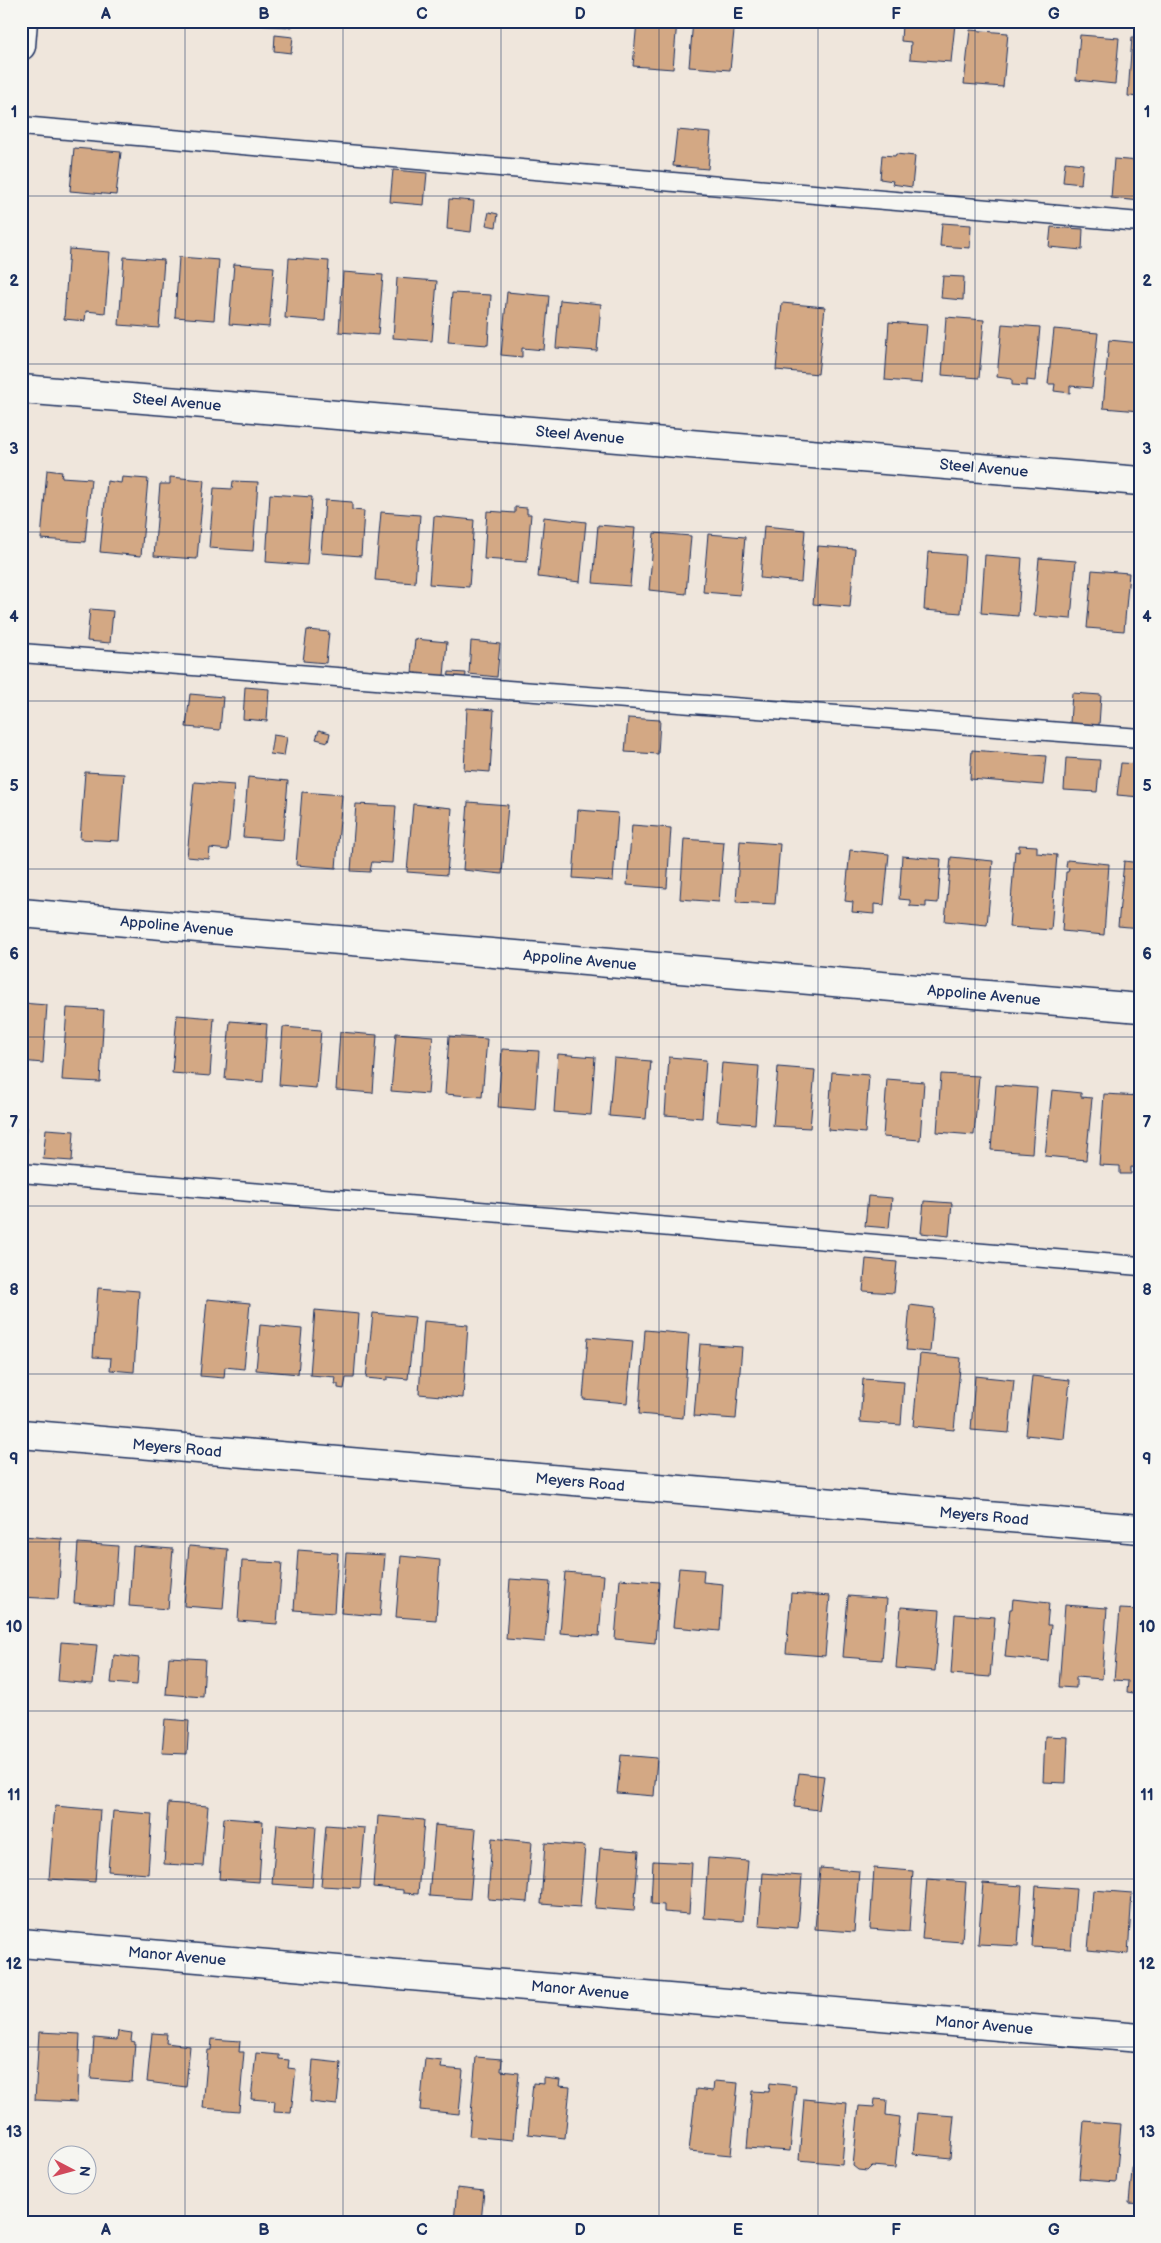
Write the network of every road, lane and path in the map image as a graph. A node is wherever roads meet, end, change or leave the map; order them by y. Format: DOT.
graph roads {
  1 [pos="23,21"];
  2 [pos="21,46"];
  3 [pos="21,126"];
  4 [pos="1140,222"];
  5 [pos="21,389"];
  6 [pos="1140,481"];
  7 [pos="21,653"];
  8 [pos="1140,738"];
  9 [pos="21,913"];
  10 [pos="1140,1008"];
  11 [pos="21,1173"];
  12 [pos="1140,1266"];
  13 [pos="21,1434"];
  14 [pos="1140,1529"];
  15 [pos="21,1943"];
  16 [pos="1140,2038"];
  1 -- 2 [label="street"];
  3 -- 4 [label="lane"];
  5 -- 6 [label="street, Steel Avenue"];
  7 -- 8 [label="lane"];
  9 -- 10 [label="street, Appoline Avenue"];
  11 -- 12 [label="lane"];
  13 -- 14 [label="street, Meyers Road"];
  15 -- 16 [label="street, Manor Avenue"];
}
